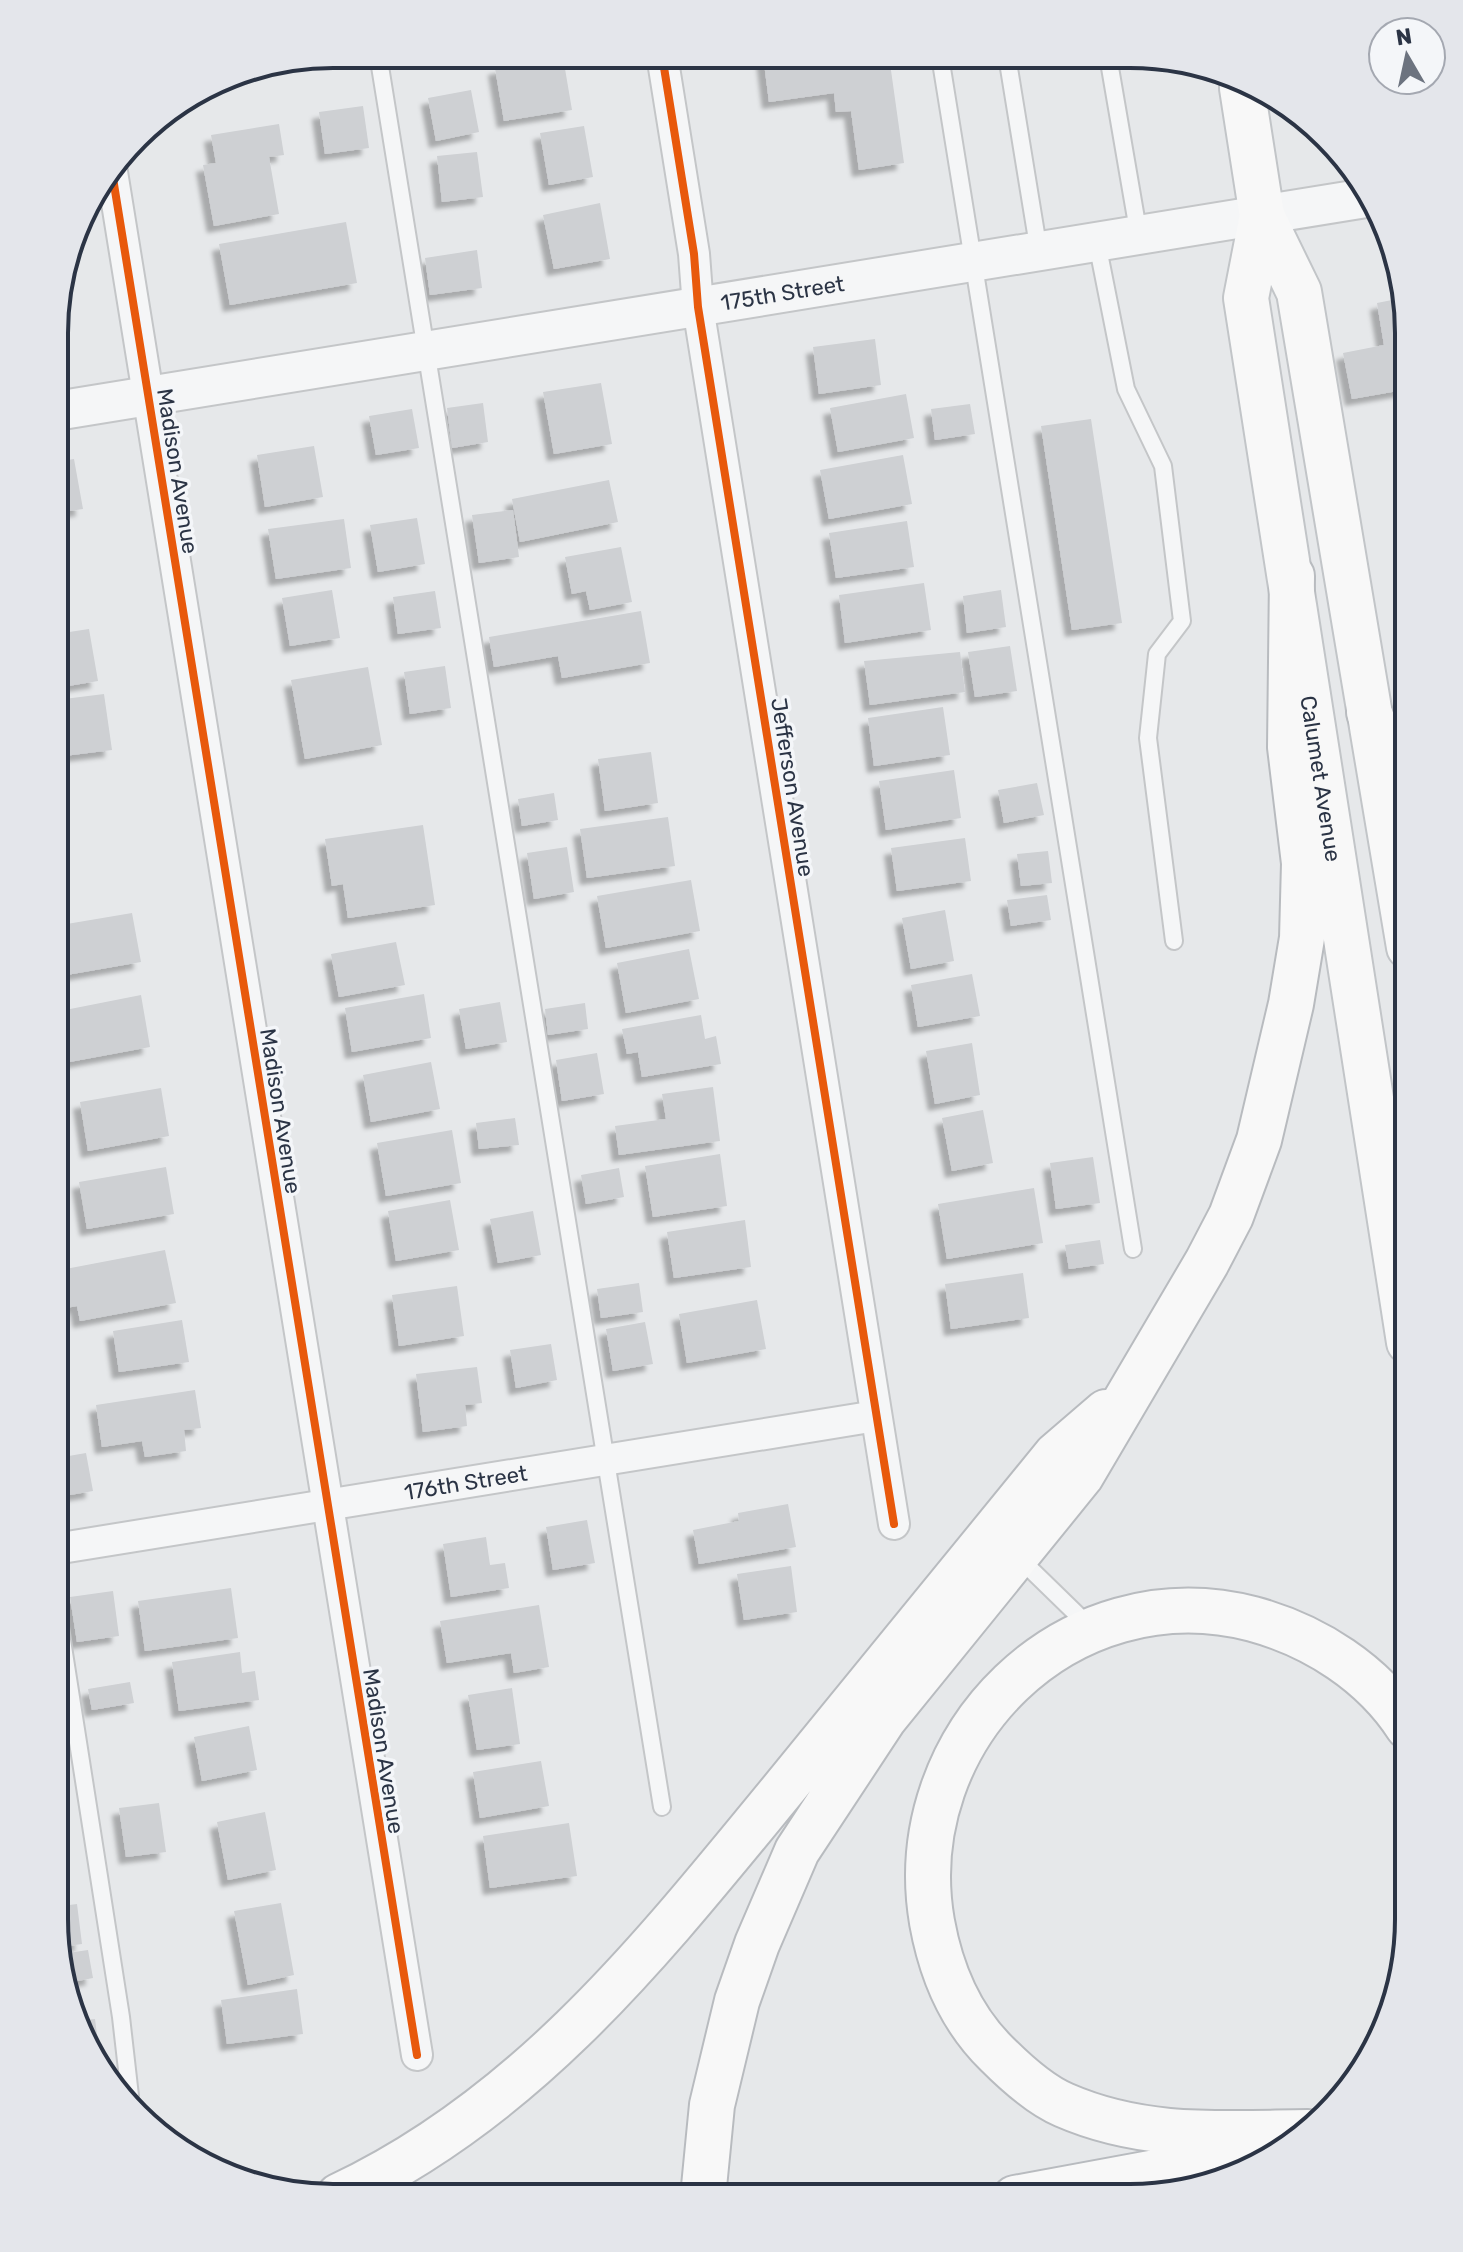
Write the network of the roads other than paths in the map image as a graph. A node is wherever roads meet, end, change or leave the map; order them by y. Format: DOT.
graph roads {
  1 [pos="380,68"];
  2 [pos="664,68"];
  3 [pos="942,68"];
  4 [pos="1009,68"];
  5 [pos="1110,68"];
  6 [pos="1243,94"];
  7 [pos="114,185"];
  8 [pos="1358,199"];
  9 [pos="1262,216"];
  10 [pos="1139,236"];
  11 [pos="1097,243"];
  12 [pos="1039,252"];
  13 [pos="973,263"];
  14 [pos="698,307"];
  15 [pos="426,351"];
  16 [pos="148,395"];
  17 [pos="68,409"];
  18 [pos="1292,576"];
  19 [pos="1369,712"];
  20 [pos="1395,774"];
  21 [pos="1395,863"];
  22 [pos="1174,941"];
  23 [pos="1394,1247"];
  24 [pos="1133,1249"];
  25 [pos="1132,1389"];
  26 [pos="876,1416"];
  27 [pos="604,1460"];
  28 [pos="326,1504"];
  29 [pos="894,1524"];
  30 [pos="68,1547"];
  31 [pos="1017,1556"];
  32 [pos="1093,1630"];
  33 [pos="68,1678"];
  34 [pos="1394,1705"];
  35 [pos="662,1807"];
  36 [pos="417,2055"];
  37 [pos="129,2087"];
  38 [pos="1286,2132"];
  39 [pos="1249,2155"];
  40 [pos="364,2184"];
  41 [pos="704,2184"];
  42 [pos="1091,2184"];
  1 -- 15 [label="lane"];
  2 -- 14 [label="street, Jefferson Avenue"];
  3 -- 13 [label="lane"];
  4 -- 12 [label="lane"];
  5 -- 10 [label="lane"];
  6 -- 9 [label="main road, Calumet Avenue"];
  7 -- 16 [label="street, Madison Avenue"];
  8 -- 9 [label="street, 175th Street"];
  9 -- 10 [label="street, 175th Street"];
  9 -- 18 [label="main road, Calumet Avenue"];
  9 -- 19 [label="main road, Calumet Avenue"];
  10 -- 11 [label="street, 175th Street"];
  11 -- 12 [label="street, 175th Street"];
  11 -- 22 [label="lane"];
  12 -- 13 [label="street, 175th Street"];
  13 -- 14 [label="street, 175th Street"];
  13 -- 24 [label="lane"];
  14 -- 15 [label="street, 175th Street"];
  14 -- 26 [label="street, Jefferson Avenue"];
  15 -- 16 [label="street, 175th Street"];
  15 -- 27 [label="lane"];
  16 -- 17 [label="street, 175th Street"];
  16 -- 28 [label="street, Madison Avenue"];
  18 -- 23 [label="main road, Calumet Avenue"];
  18 -- 25 [label="main road"];
  19 -- 20 [label="main road"];
  19 -- 21 [label="main road, Calumet Avenue"];
  25 -- 31 [label="main road"];
  25 -- 40 [label="main road"];
  26 -- 27 [label="street, 176th Street"];
  26 -- 29 [label="street, Jefferson Avenue"];
  27 -- 28 [label="street, 176th Street"];
  27 -- 35 [label="lane"];
  28 -- 30 [label="street, 176th Street"];
  28 -- 36 [label="street, Madison Avenue"];
  31 -- 32 [label="lane"];
  31 -- 41 [label="main road"];
  32 -- 34 [label="main road"];
  32 -- 38 [label="main road"];
  33 -- 37 [label="lane"];
  39 -- 42 [label="main road"];
}
